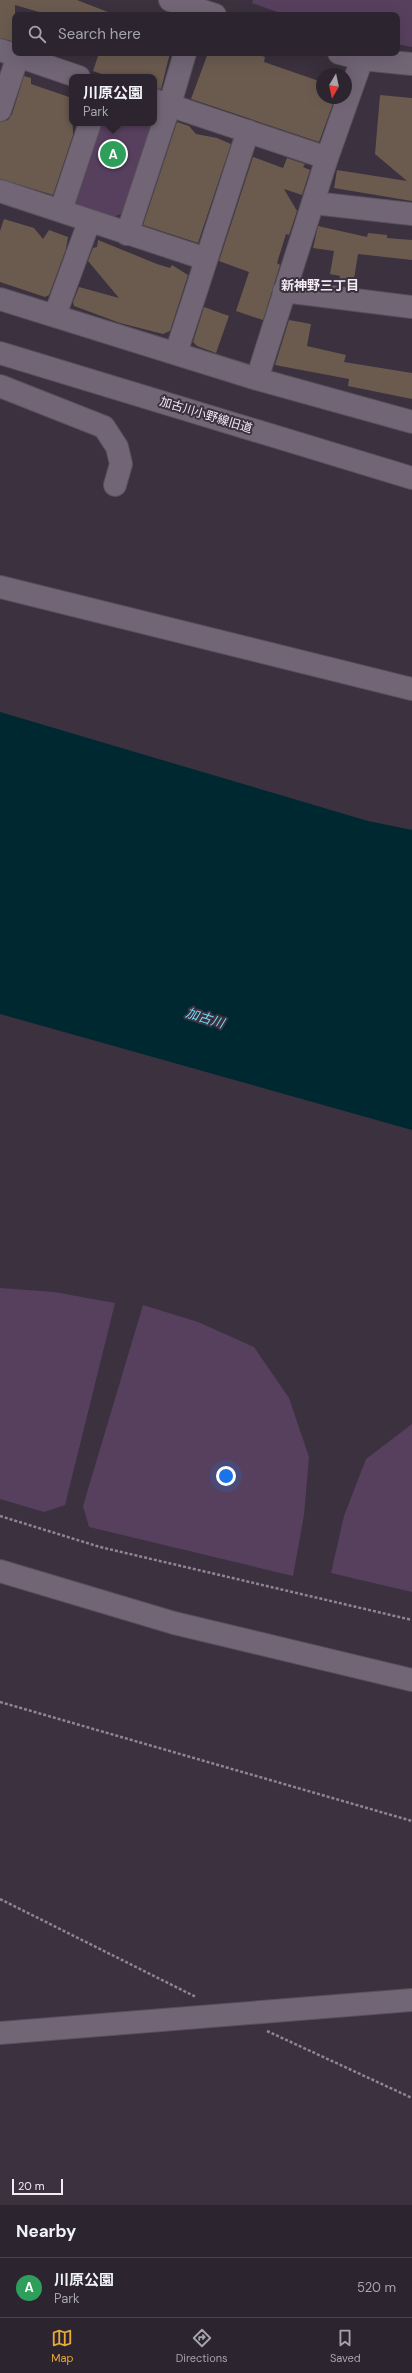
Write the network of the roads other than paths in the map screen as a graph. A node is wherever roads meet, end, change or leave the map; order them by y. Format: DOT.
graph roads {
  1 [pos="170,0"];
  2 [pos="200,12"];
  3 [pos="9,53"];
  4 [pos="18,56"];
  5 [pos="184,56"];
  6 [pos="350,56"];
  7 [pos="362,59"];
  8 [pos="412,64"];
  9 [pos="70,74"];
  10 [pos="162,102"];
  11 [pos="0,110"];
  12 [pos="157,121"];
  13 [pos="89,126"];
  14 [pos="156,126"];
  15 [pos="248,131"];
  16 [pos="327,158"];
  17 [pos="0,191"];
  18 [pos="314,204"];
  19 [pos="61,210"];
  20 [pos="412,214"];
  21 [pos="89,222"];
  22 [pos="127,234"];
  23 [pos="206,259"];
  24 [pos="284,291"];
  25 [pos="0,298"];
  26 [pos="412,307"];
  27 [pos="55,315"];
  28 [pos="0,353"];
  29 [pos="176,353"];
  30 [pos="257,379"];
  31 [pos="0,386"];
  32 [pos="412,422"];
  33 [pos="412,478"];
  34 [pos="115,485"];
  35 [pos="0,587"];
  36 [pos="412,689"];
  37 [pos="0,1572"];
  38 [pos="412,1680"];
  39 [pos="412,2000"];
  40 [pos="0,2032"];
  1 -- 2 [label="street"];
  3 -- 11 [label="street"];
  4 -- 9 [label="street"];
  5 -- 10 [label="street"];
  6 -- 7 [label="street"];
  7 -- 8 [label="street"];
  7 -- 16 [label="street"];
  10 -- 12 [label="street"];
  10 -- 15 [label="street"];
  13 -- 19 [label="street"];
  14 -- 22 [label="street"];
  15 -- 16 [label="street"];
  15 -- 23 [label="street"];
  16 -- 18 [label="street"];
  17 -- 19 [label="street"];
  18 -- 20 [label="street"];
  18 -- 24 [label="street"];
  19 -- 21 [label="street"];
  21 -- 22 [label="street"];
  21 -- 27 [label="street"];
  22 -- 23 [label="street"];
  23 -- 29 [label="street"];
  24 -- 26 [label="street"];
  24 -- 30 [label="street"];
  25 -- 27 [label="street"];
  27 -- 29 [label="street"];
  28 -- 33 [label="street, 加古川小野線旧道"];
  29 -- 30 [label="street"];
  30 -- 32 [label="street"];
  31 -- 34 [label="street"];
  35 -- 36 [label="street"];
  37 -- 38 [label="street"];
  39 -- 40 [label="street"];
}
